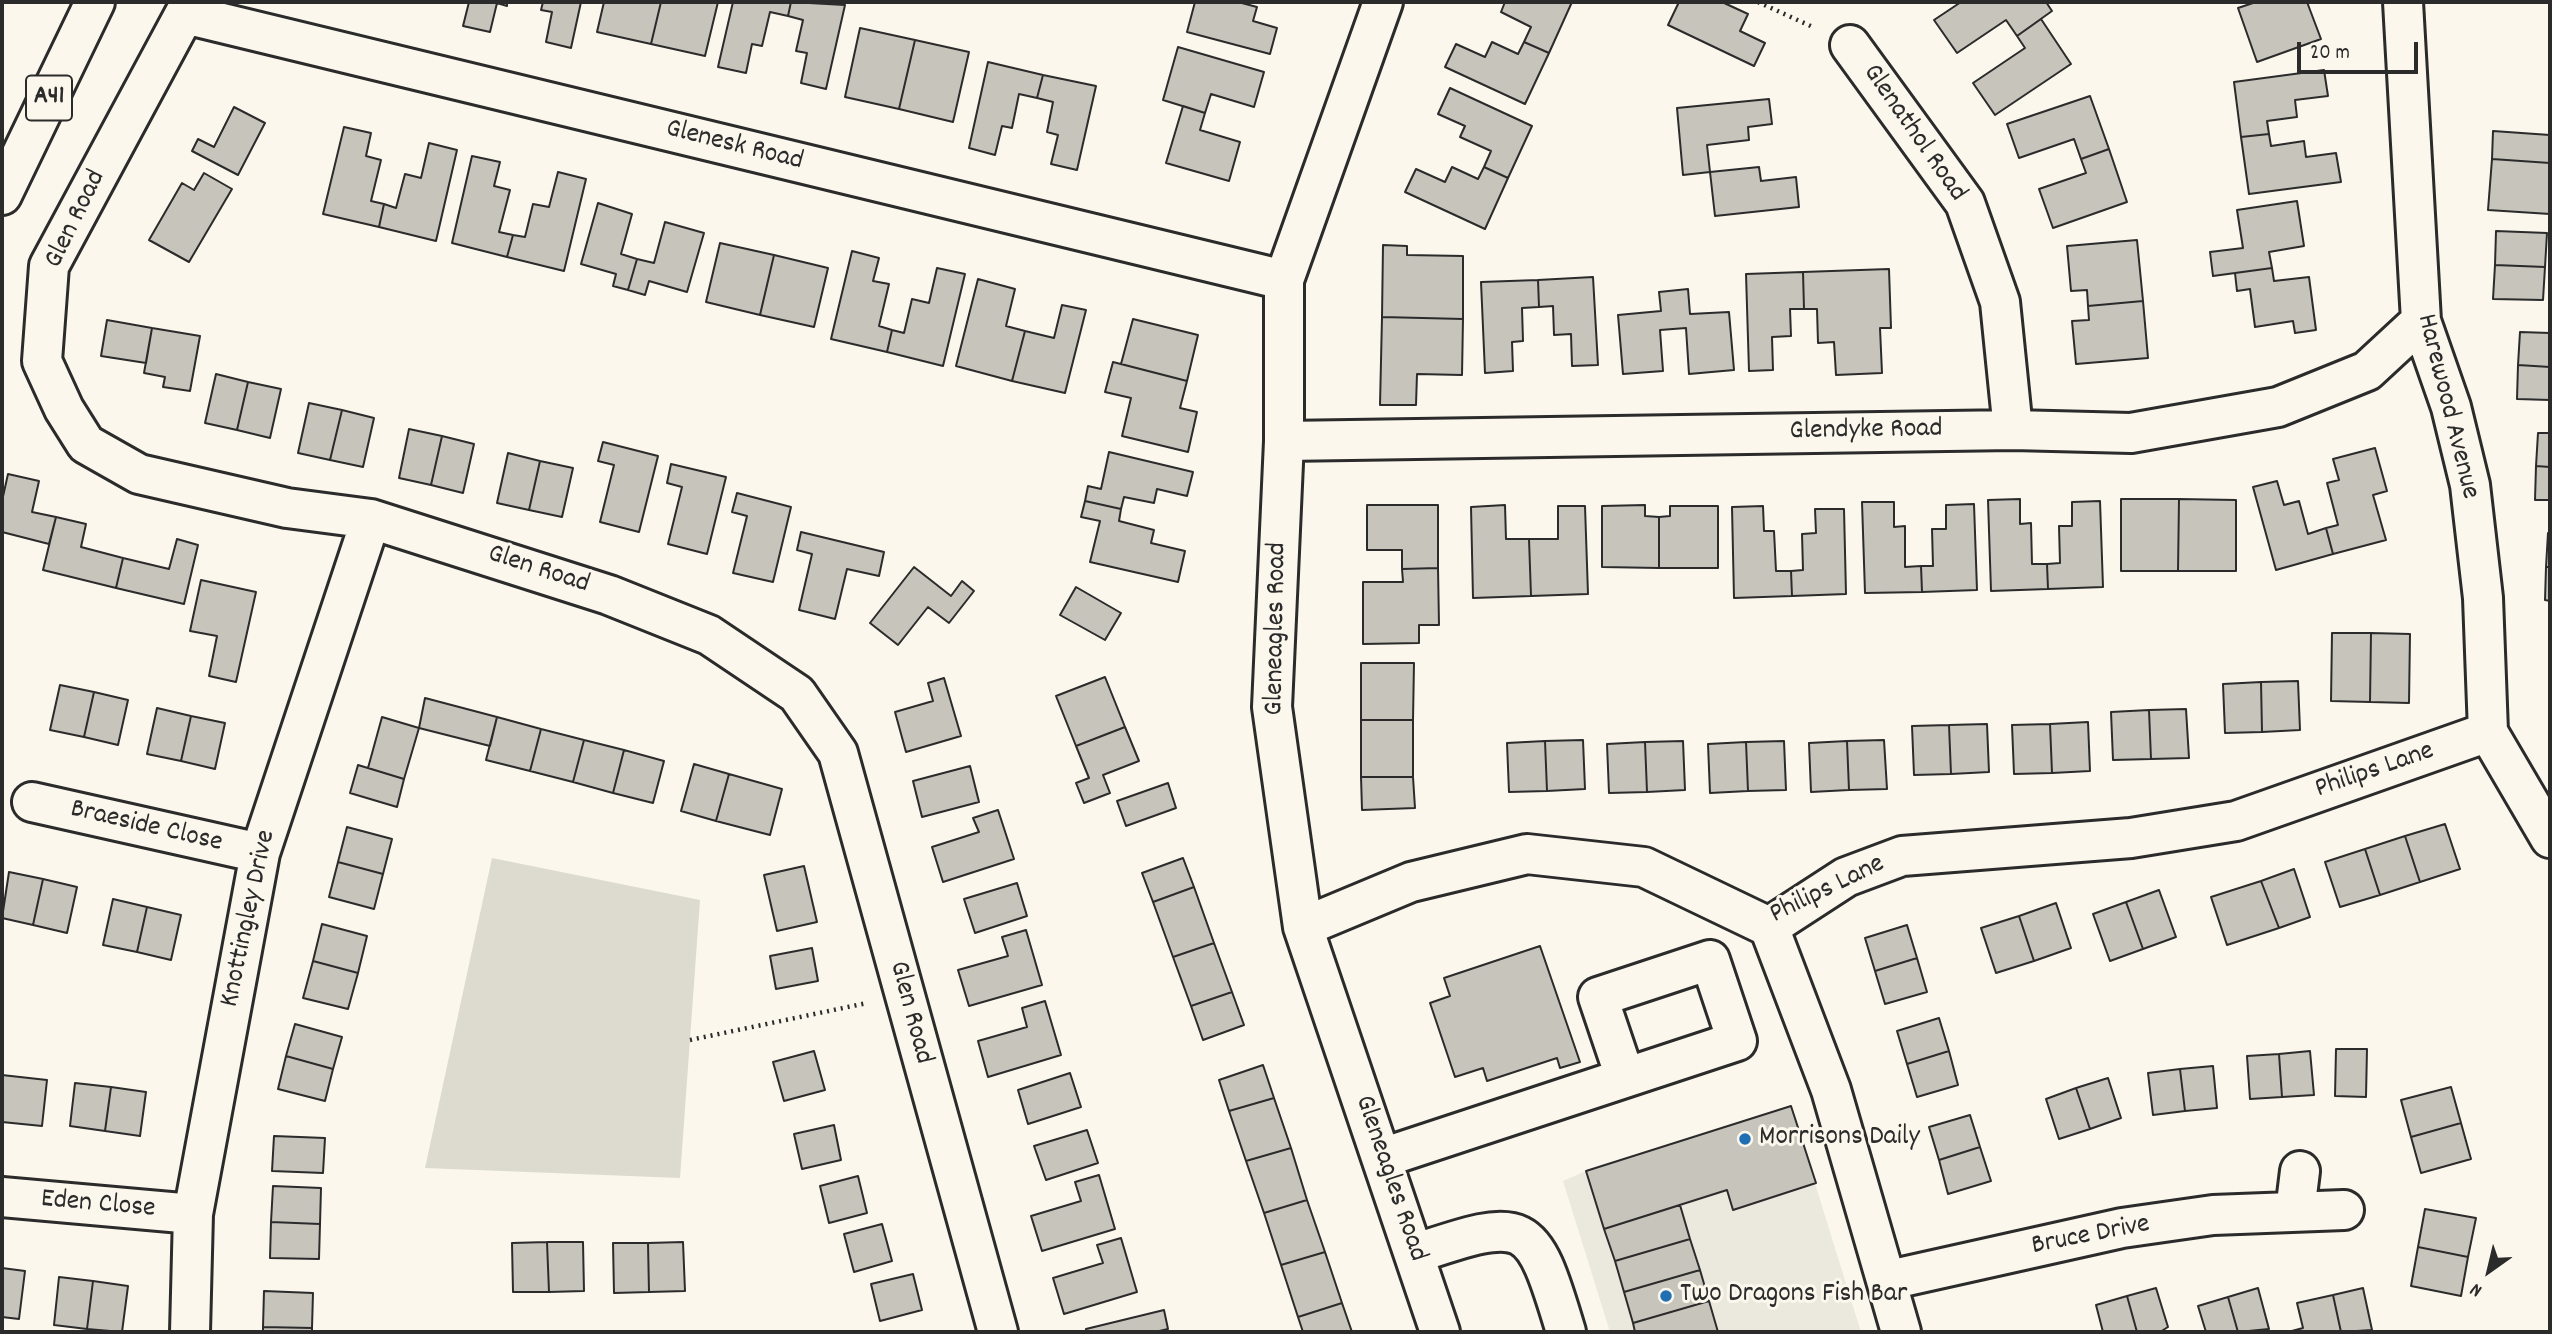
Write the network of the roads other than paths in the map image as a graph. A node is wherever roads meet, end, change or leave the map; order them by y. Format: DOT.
graph roads {
  1 [pos="95,2"];
  2 [pos="1384,2"];
  3 [pos="2403,2"];
  4 [pos="188,8"];
  5 [pos="1850,45"];
  6 [pos="2,195"];
  7 [pos="1284,280"];
  8 [pos="2421,321"];
  9 [pos="2013,430"];
  10 [pos="1284,441"];
  11 [pos="370,519"];
  12 [pos="2488,732"];
  13 [pos="32,802"];
  14 [pos="2550,838"];
  15 [pos="260,853"];
  16 [pos="1303,927"];
  17 [pos="1769,927"];
  18 [pos="1625,1077"];
  19 [pos="1381,1158"];
  20 [pos="2300,1171"];
  21 [pos="2,1197"];
  22 [pos="2344,1210"];
  23 [pos="2295,1212"];
  24 [pos="193,1214"];
  25 [pos="1414,1254"];
  26 [pos="1889,1280"];
  27 [pos="190,1332"];
  28 [pos="998,1332"];
  29 [pos="1440,1332"];
  30 [pos="1566,1332"];
  31 [pos="1901,1332"];
  1 -- 6 [label="street, A41"];
  2 -- 7 [label="street, Gleneagles Road"];
  3 -- 8 [label="street, Harewood Avenue"];
  4 -- 7 [label="street, Glenesk Road"];
  4 -- 11 [label="street, Glen Road"];
  5 -- 9 [label="street, Glenathol Road"];
  7 -- 10 [label="street, Gleneagles Road"];
  8 -- 9 [label="street, Glendyke Road"];
  8 -- 12 [label="street, Harewood Avenue"];
  9 -- 10 [label="street, Glendyke Road"];
  10 -- 16 [label="street, Gleneagles Road"];
  11 -- 15 [label="street, Knottingley Drive"];
  11 -- 28 [label="street, Glen Road"];
  12 -- 14 [label="street, Harewood Avenue"];
  12 -- 17 [label="street, Philips Lane"];
  13 -- 15 [label="street, Braeside Close"];
  15 -- 24 [label="street, Knottingley Drive"];
  16 -- 17 [label="street, Philips Lane"];
  16 -- 19 [label="street, Gleneagles Road"];
  17 -- 26 [label="street"];
  18 -- 19 [label="street"];
  19 -- 25 [label="street, Gleneagles Road"];
  20 -- 23 [label="street"];
  21 -- 24 [label="street, Eden Close"];
  22 -- 23 [label="street, Bruce Drive"];
  23 -- 26 [label="street, Bruce Drive"];
  24 -- 27 [label="street, Knottingley Drive"];
  25 -- 29 [label="street, Gleneagles Road"];
  25 -- 30 [label="street"];
  26 -- 31 [label="street"];
}
